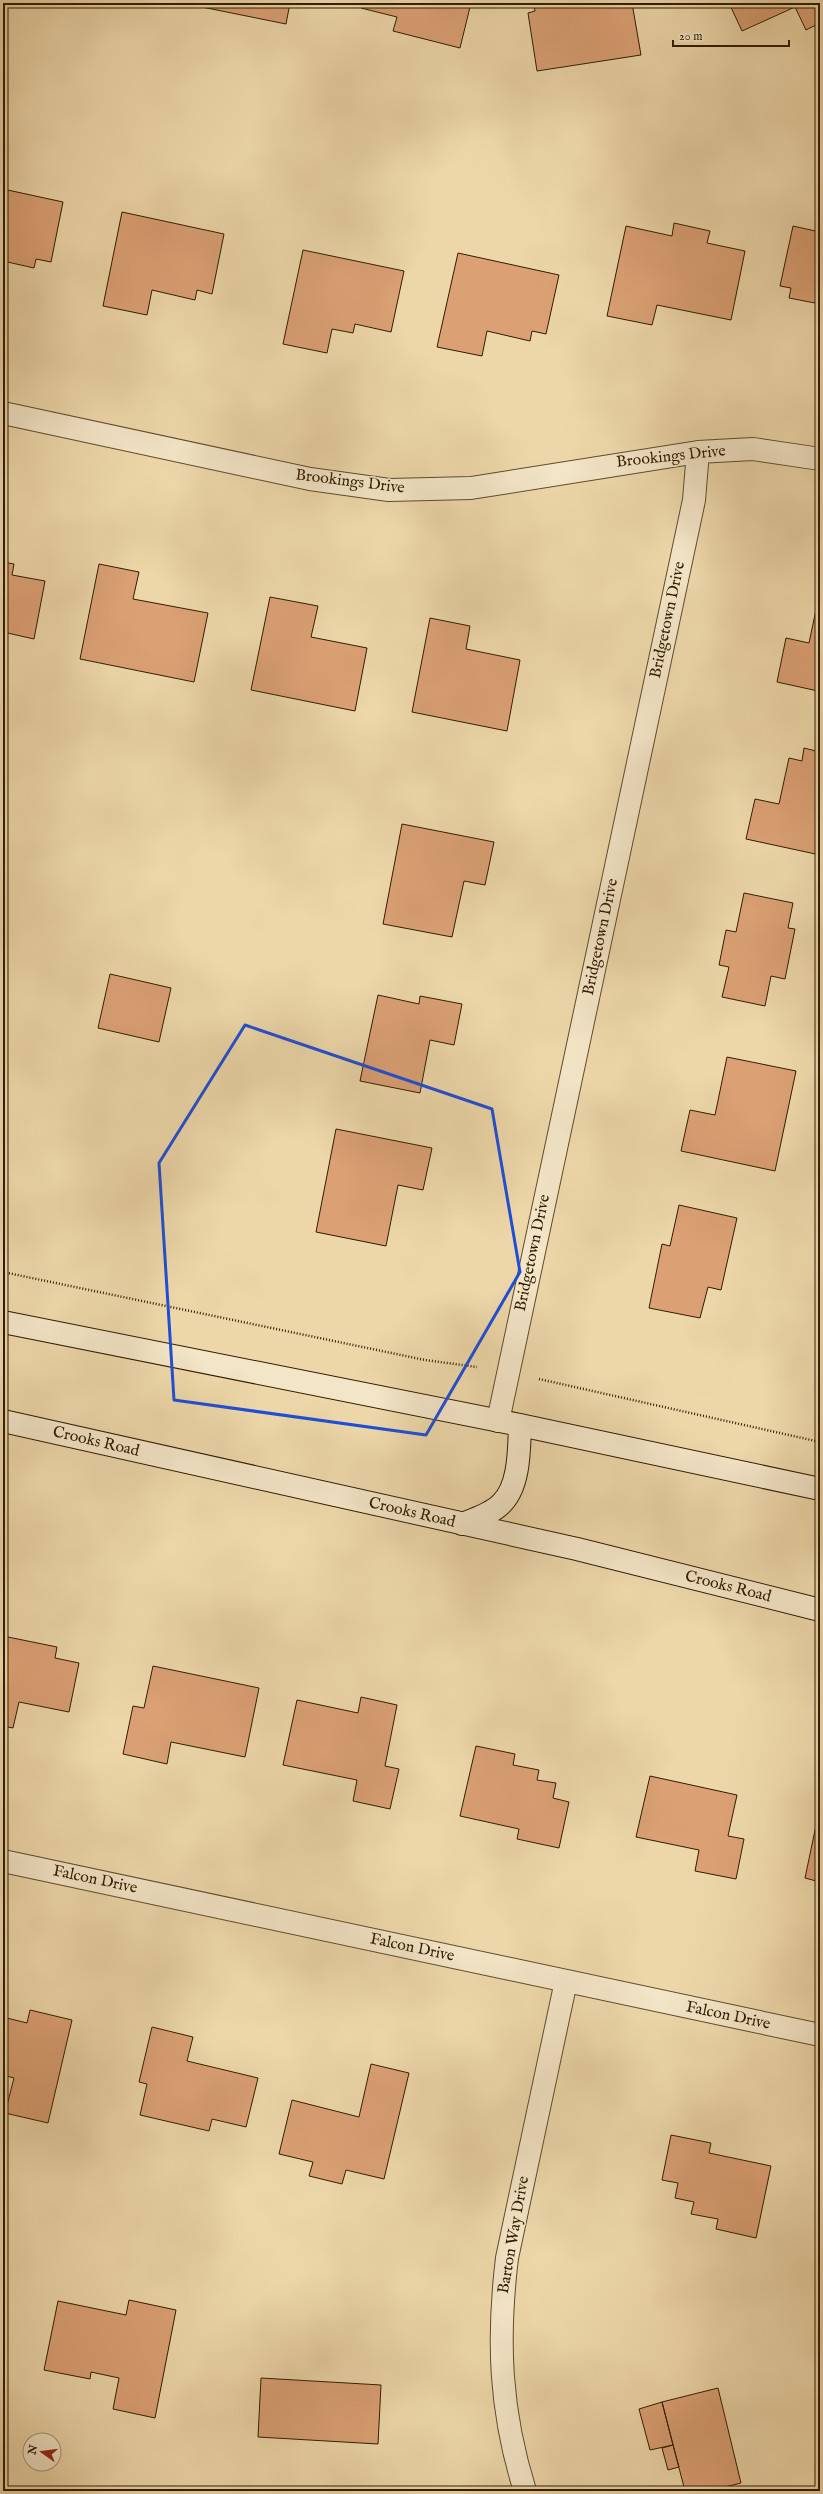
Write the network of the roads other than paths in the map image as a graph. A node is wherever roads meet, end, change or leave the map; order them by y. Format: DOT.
graph roads {
  1 [pos="3,413"];
  2 [pos="698,452"];
  3 [pos="820,459"];
  4 [pos="3,1322"];
  5 [pos="3,1421"];
  6 [pos="498,1421"];
  7 [pos="520,1425"];
  8 [pos="820,1489"];
  9 [pos="462,1524"];
  10 [pos="820,1610"];
  11 [pos="3,1861"];
  12 [pos="566,1981"];
  13 [pos="820,2036"];
  14 [pos="525,2491"];
  1 -- 2 [label="street, Brookings Drive"];
  2 -- 3 [label="street, Brookings Drive"];
  2 -- 6 [label="street, Bridgetown Drive"];
  4 -- 6 [label="street"];
  5 -- 9 [label="street, Crooks Road"];
  6 -- 7 [label="street"];
  7 -- 8 [label="street"];
  7 -- 9 [label="street"];
  9 -- 10 [label="street, Crooks Road"];
  11 -- 12 [label="street, Falcon Drive"];
  12 -- 13 [label="street, Falcon Drive"];
  12 -- 14 [label="street, Barton Way Drive"];
}
